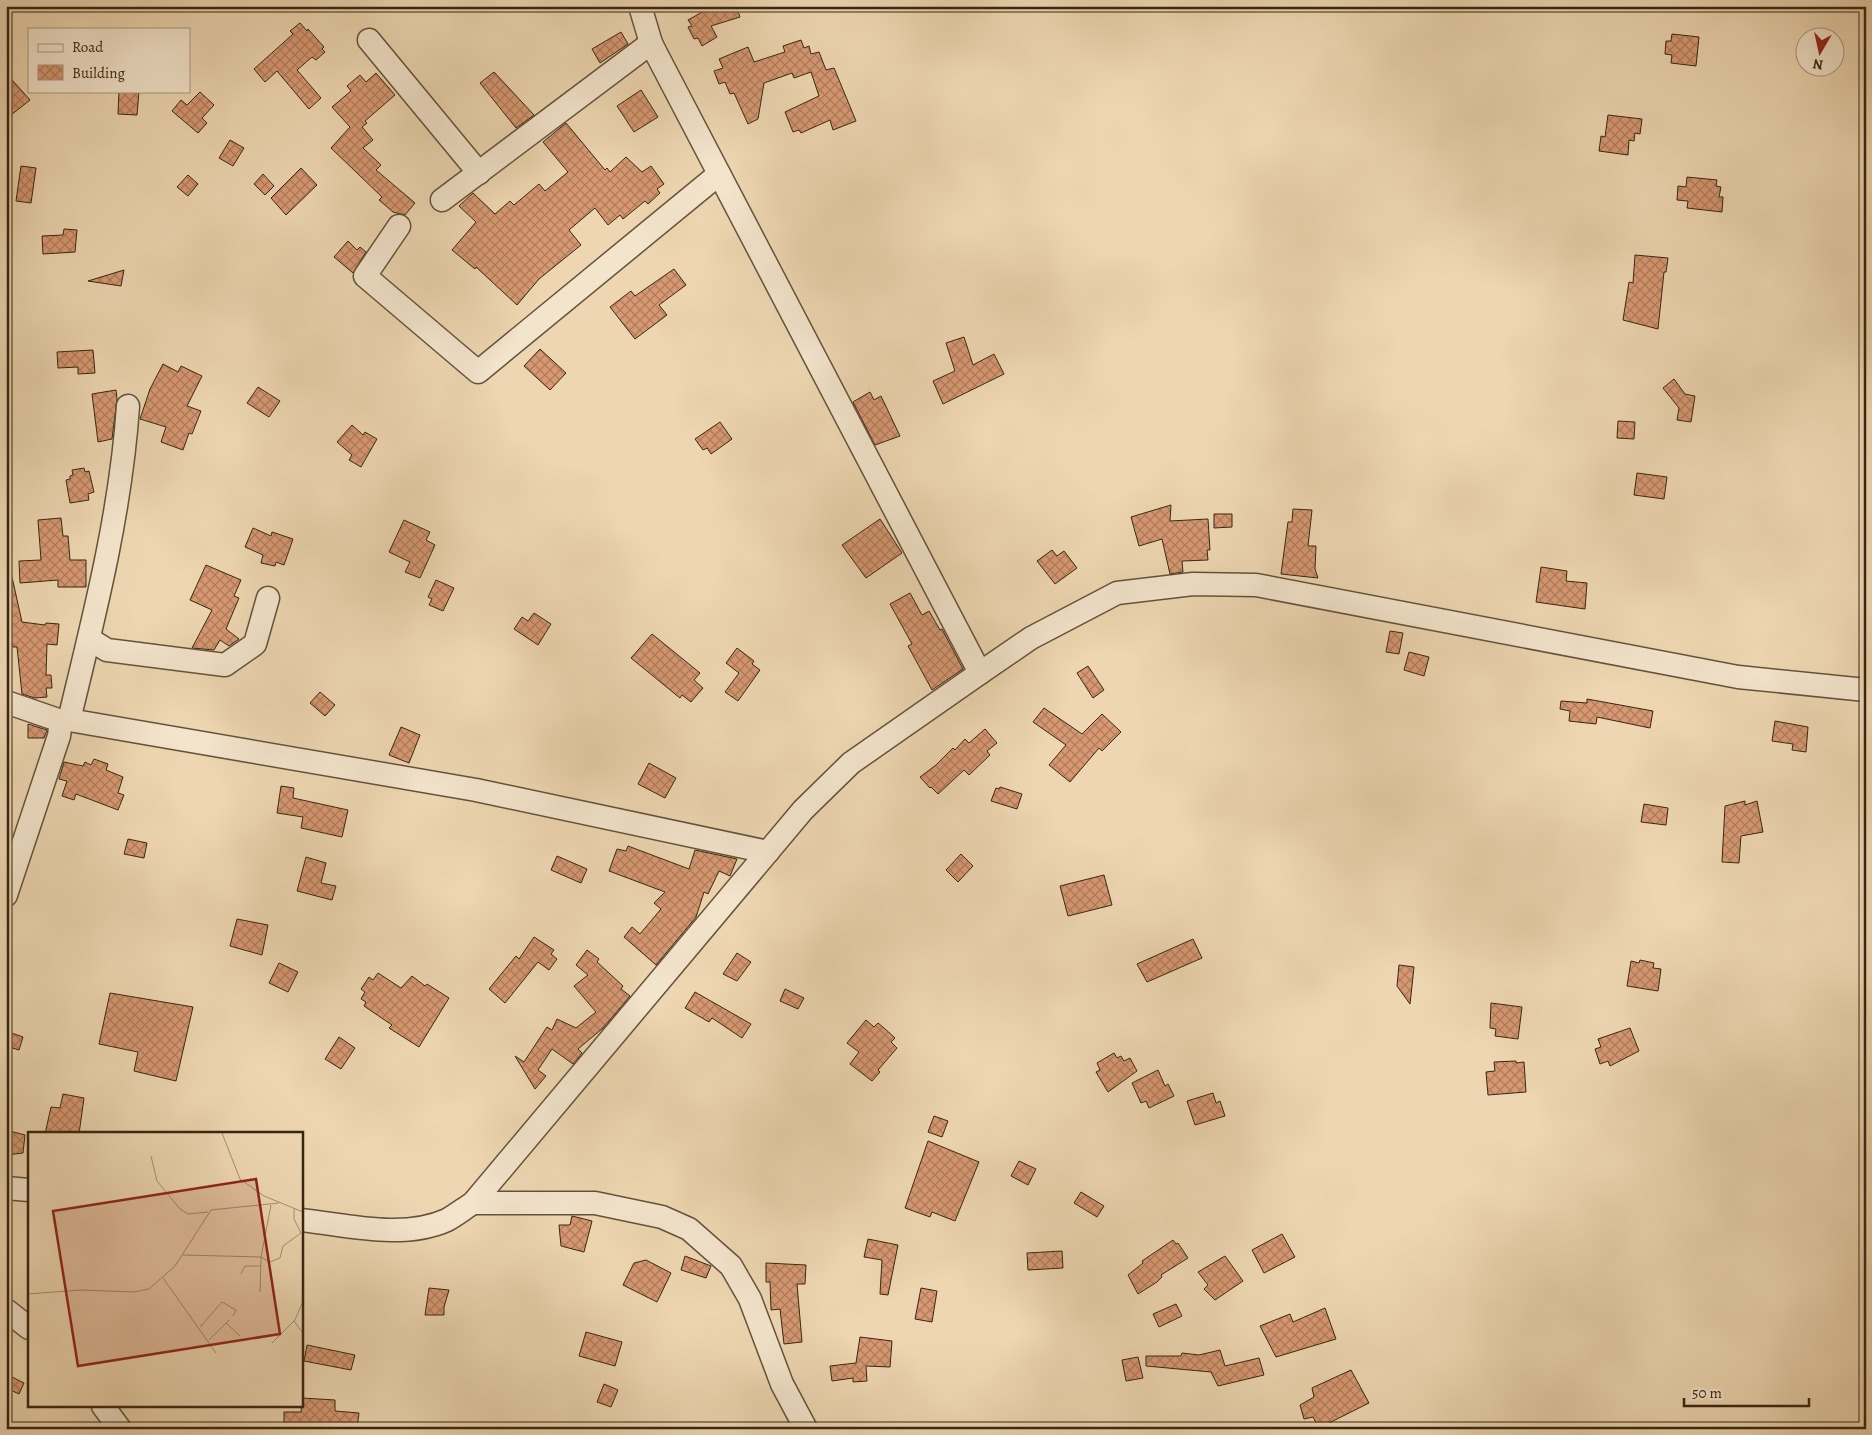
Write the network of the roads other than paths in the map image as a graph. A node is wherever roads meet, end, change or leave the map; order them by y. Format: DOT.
graph roads {
  1 [pos="640,6"];
  2 [pos="369,40"];
  3 [pos="651,43"];
  4 [pos="479,173"];
  5 [pos="719,174"];
  6 [pos="442,200"];
  7 [pos="399,226"];
  8 [pos="128,406"];
  9 [pos="268,598"];
  10 [pos="89,639"];
  11 [pos="980,673"];
  12 [pos="1866,690"];
  13 [pos="6,702"];
  14 [pos="65,720"];
  15 [pos="768,852"];
  16 [pos="6,895"];
  17 [pos="6,1188"];
  18 [pos="28,1190"];
  19 [pos="473,1203"];
  20 [pos="302,1220"];
  21 [pos="6,1310"];
  22 [pos="28,1327"];
  23 [pos="104,1408"];
  24 [pos="120,1429"];
  25 [pos="806,1429"];
  1 -- 3 [label="street"];
  2 -- 4 [label="street"];
  3 -- 4 [label="street"];
  3 -- 5 [label="street"];
  4 -- 6 [label="street"];
  5 -- 7 [label="street"];
  5 -- 11 [label="street"];
  8 -- 10 [label="street"];
  9 -- 10 [label="street"];
  10 -- 14 [label="street"];
  11 -- 12 [label="street"];
  11 -- 15 [label="street"];
  13 -- 14 [label="street"];
  14 -- 15 [label="street"];
  14 -- 16 [label="street"];
  15 -- 19 [label="street"];
  17 -- 18 [label="street"];
  19 -- 20 [label="street"];
  19 -- 25 [label="street"];
  21 -- 22 [label="street"];
  23 -- 24 [label="street"];
}
